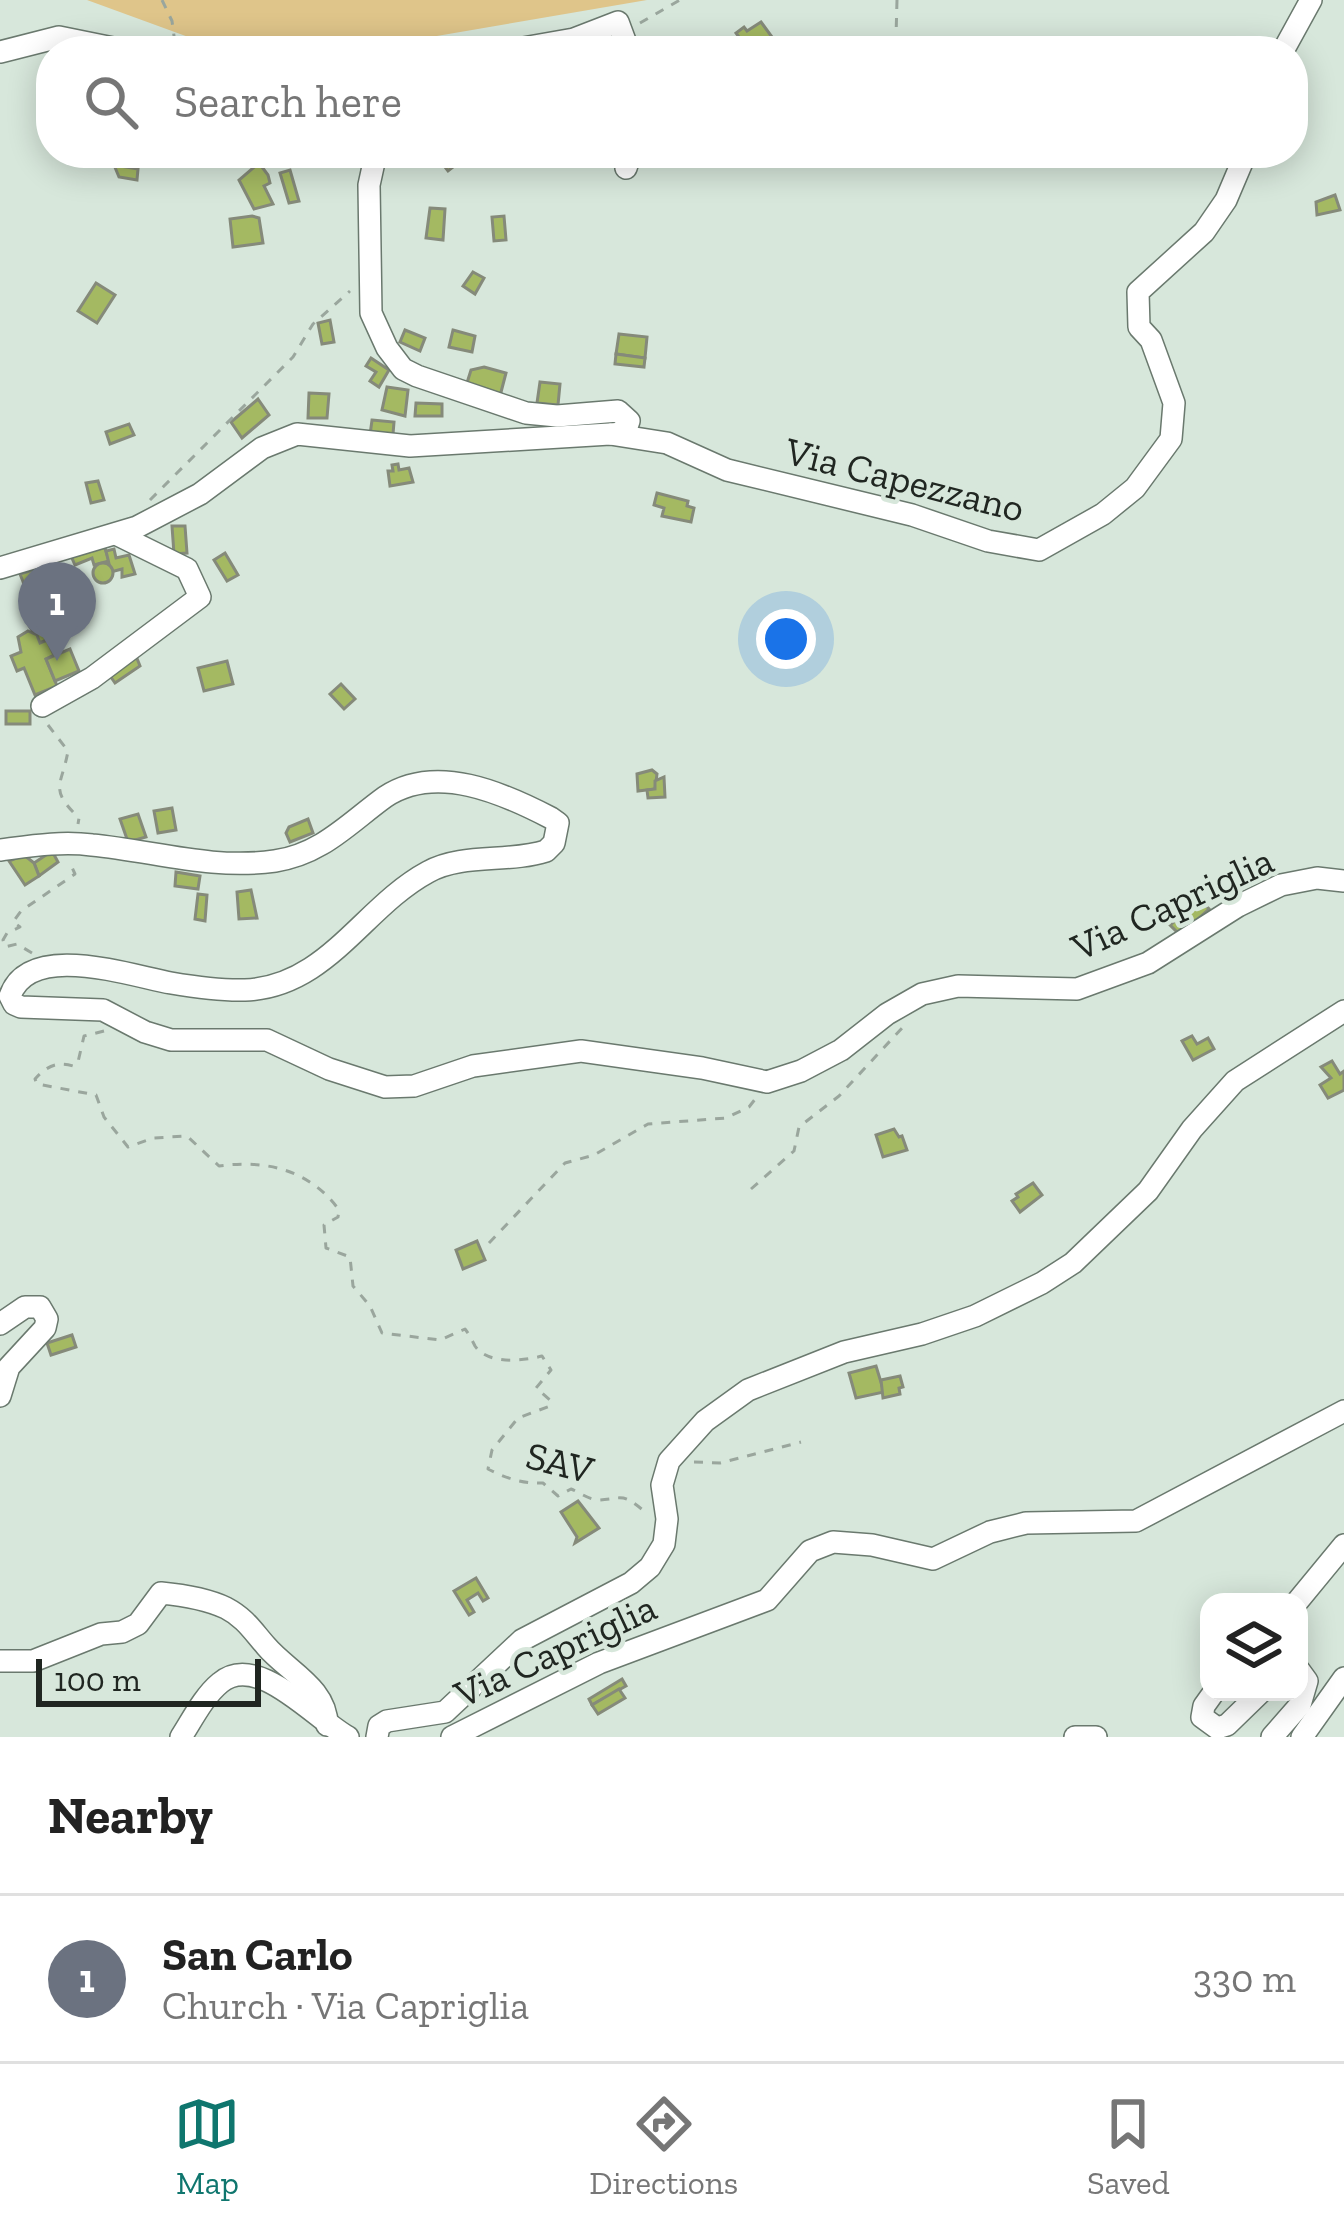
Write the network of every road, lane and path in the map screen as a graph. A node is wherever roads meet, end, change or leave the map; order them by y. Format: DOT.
graph roads {
  1 [pos="162,0"];
  2 [pos="680,0"];
  3 [pos="897,0"];
  4 [pos="1311,0"];
  5 [pos="174,36"];
  6 [pos="582,36"];
  7 [pos="620,36"];
  8 [pos="627,36"];
  9 [pos="896,36"];
  10 [pos="1291,36"];
  11 [pos="36,43"];
  12 [pos="0,52"];
  13 [pos="373,168"];
  14 [pos="1240,168"];
  15 [pos="372,263"];
  16 [pos="610,434"];
  17 [pos="122,532"];
  18 [pos="0,568"];
  19 [pos="42,706"];
  20 [pos="65,847"];
  21 [pos="0,850"];
  22 [pos="1344,881"];
  23 [pos="44,970"];
  24 [pos="5,998"];
  25 [pos="1344,1011"];
  26 [pos="127,1020"];
  27 [pos="903,1028"];
  28 [pos="767,1082"];
  29 [pos="751,1189"];
  30 [pos="489,1243"];
  31 [pos="0,1324"];
  32 [pos="0,1396"];
  33 [pos="1344,1411"];
  34 [pos="800,1442"];
  35 [pos="669,1460"];
  36 [pos="662,1485"];
  37 [pos="1344,1545"];
  38 [pos="1304,1593"];
  39 [pos="0,1661"];
  40 [pos="1344,1678"];
  41 [pos="1208,1701"];
  42 [pos="1252,1701"];
  43 [pos="1301,1701"];
  44 [pos="327,1725"];
  45 [pos="1201,1731"];
  46 [pos="182,1737"];
  47 [pos="349,1737"];
  48 [pos="377,1737"];
  49 [pos="452,1737"];
  50 [pos="1075,1737"];
  51 [pos="1096,1737"];
  52 [pos="1272,1737"];
  53 [pos="1302,1737"];
  1 -- 5 [label="path"];
  2 -- 8 [label="path"];
  3 -- 9 [label="path"];
  4 -- 10 [label="street"];
  6 -- 7 [label="street"];
  11 -- 12 [label="street"];
  13 -- 15 [label="street"];
  14 -- 16 [label="street, Via Capezzano"];
  15 -- 16 [label="street"];
  15 -- 17 [label="path"];
  16 -- 17 [label="street"];
  17 -- 18 [label="street"];
  17 -- 19 [label="street"];
  19 -- 20 [label="path"];
  20 -- 21 [label="street"];
  20 -- 23 [label="path"];
  20 -- 23 [label="street"];
  22 -- 28 [label="street, Via Capriglia"];
  23 -- 24 [label="street"];
  24 -- 26 [label="street"];
  25 -- 35 [label="street, Via Capriglia"];
  26 -- 28 [label="street"];
  26 -- 36 [label="path, SAV"];
  27 -- 29 [label="path"];
  28 -- 30 [label="path"];
  31 -- 32 [label="street"];
  33 -- 49 [label="street, Via Capriglia"];
  34 -- 35 [label="path"];
  35 -- 36 [label="street, Via Capriglia"];
  36 -- 48 [label="street, Via Capriglia"];
  37 -- 38 [label="street"];
  39 -- 44 [label="street"];
  40 -- 53 [label="street"];
  41 -- 45 [label="street"];
  42 -- 45 [label="street"];
  43 -- 52 [label="street"];
  44 -- 46 [label="street"];
  44 -- 47 [label="street"];
  50 -- 51 [label="street"];
}
